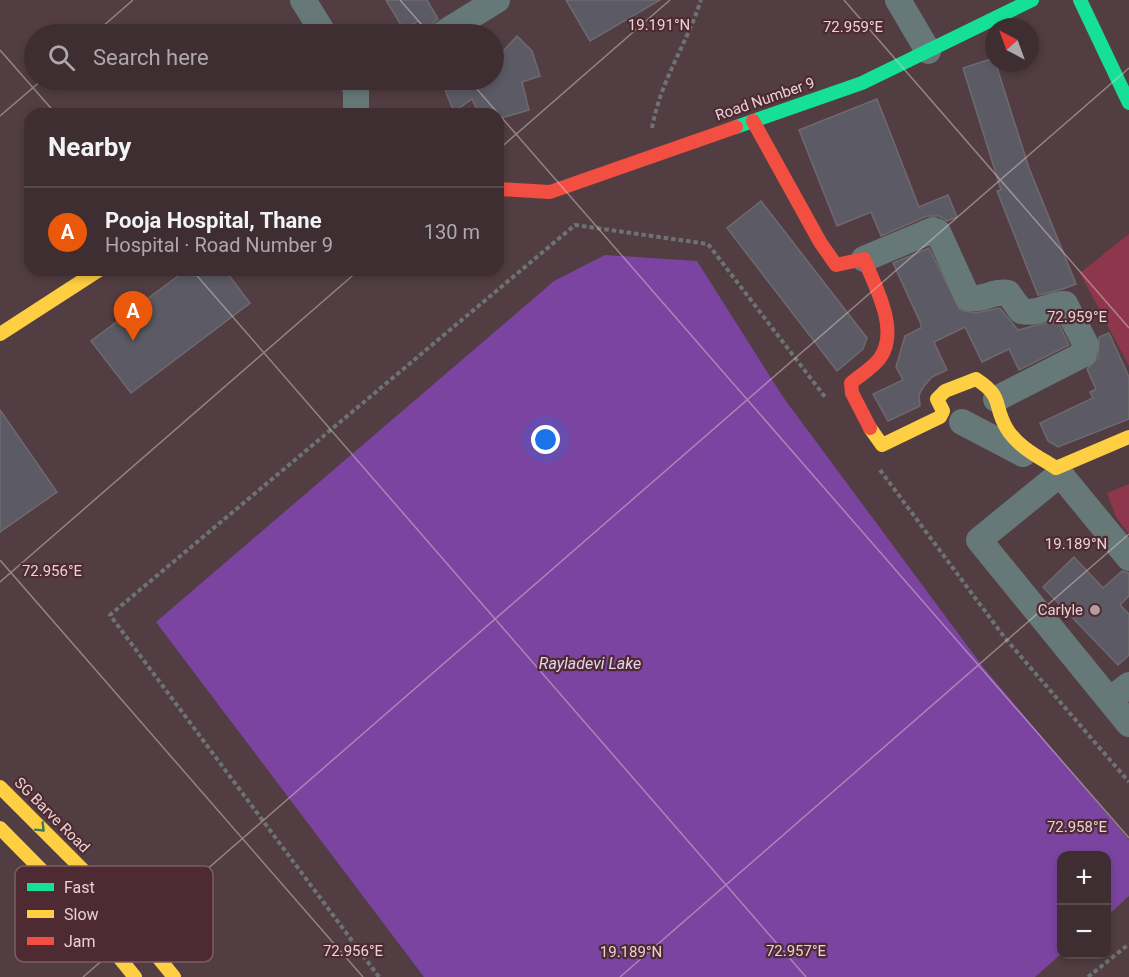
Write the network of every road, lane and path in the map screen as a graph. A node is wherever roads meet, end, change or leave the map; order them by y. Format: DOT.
graph roads {
  1 [pos="303,0"];
  2 [pos="497,0"];
  3 [pos="701,0"];
  4 [pos="898,0"];
  5 [pos="1032,0"];
  6 [pos="1080,0"];
  7 [pos="318,24"];
  8 [pos="458,24"];
  9 [pos="928,51"];
  10 [pos="358,90"];
  11 [pos="1129,103"];
  12 [pos="357,108"];
  13 [pos="753,121"];
  14 [pos="646,158"];
  15 [pos="504,189"];
  16 [pos="864,259"];
  17 [pos="90,276"];
  18 [pos="0,333"];
  19 [pos="996,399"];
  20 [pos="831,405"];
  21 [pos="962,422"];
  22 [pos="1129,437"];
  23 [pos="1129,446"];
  24 [pos="874,462"];
  25 [pos="1060,474"];
  26 [pos="1129,558"];
  27 [pos="1120,692"];
  28 [pos="1129,724"];
  29 [pos="1129,782"];
  30 [pos="0,787"];
  31 [pos="0,828"];
  32 [pos="38,866"];
  33 [pos="79,866"];
  34 [pos="1129,944"];
  35 [pos="123,962"];
  36 [pos="162,962"];
  37 [pos="135,977"];
  38 [pos="174,977"];
  39 [pos="379,977"];
  40 [pos="1088,977"];
  1 -- 7 [label="street"];
  2 -- 8 [label="street"];
  3 -- 14 [label="path"];
  4 -- 9 [label="street"];
  5 -- 9 [label="street, Road Number 9"];
  6 -- 11 [label="street"];
  9 -- 13 [label="street, Road Number 9"];
  10 -- 12 [label="street"];
  13 -- 14 [label="street, Road Number 9"];
  13 -- 16 [label="street"];
  14 -- 15 [label="street, Road Number 9"];
  16 -- 19 [label="street"];
  16 -- 19 [label="street"];
  17 -- 18 [label="street"];
  19 -- 22 [label="street"];
  20 -- 39 [label="path"];
  21 -- 25 [label="street"];
  23 -- 25 [label="street"];
  24 -- 29 [label="path"];
  25 -- 26 [label="street"];
  25 -- 27 [label="street"];
  27 -- 28 [label="street"];
  30 -- 33 [label="street, SG Barve Road, one-way"];
  31 -- 32 [label="street"];
  34 -- 40 [label="path"];
  35 -- 37 [label="street"];
  36 -- 38 [label="street, SG Barve Road, one-way"];
}
